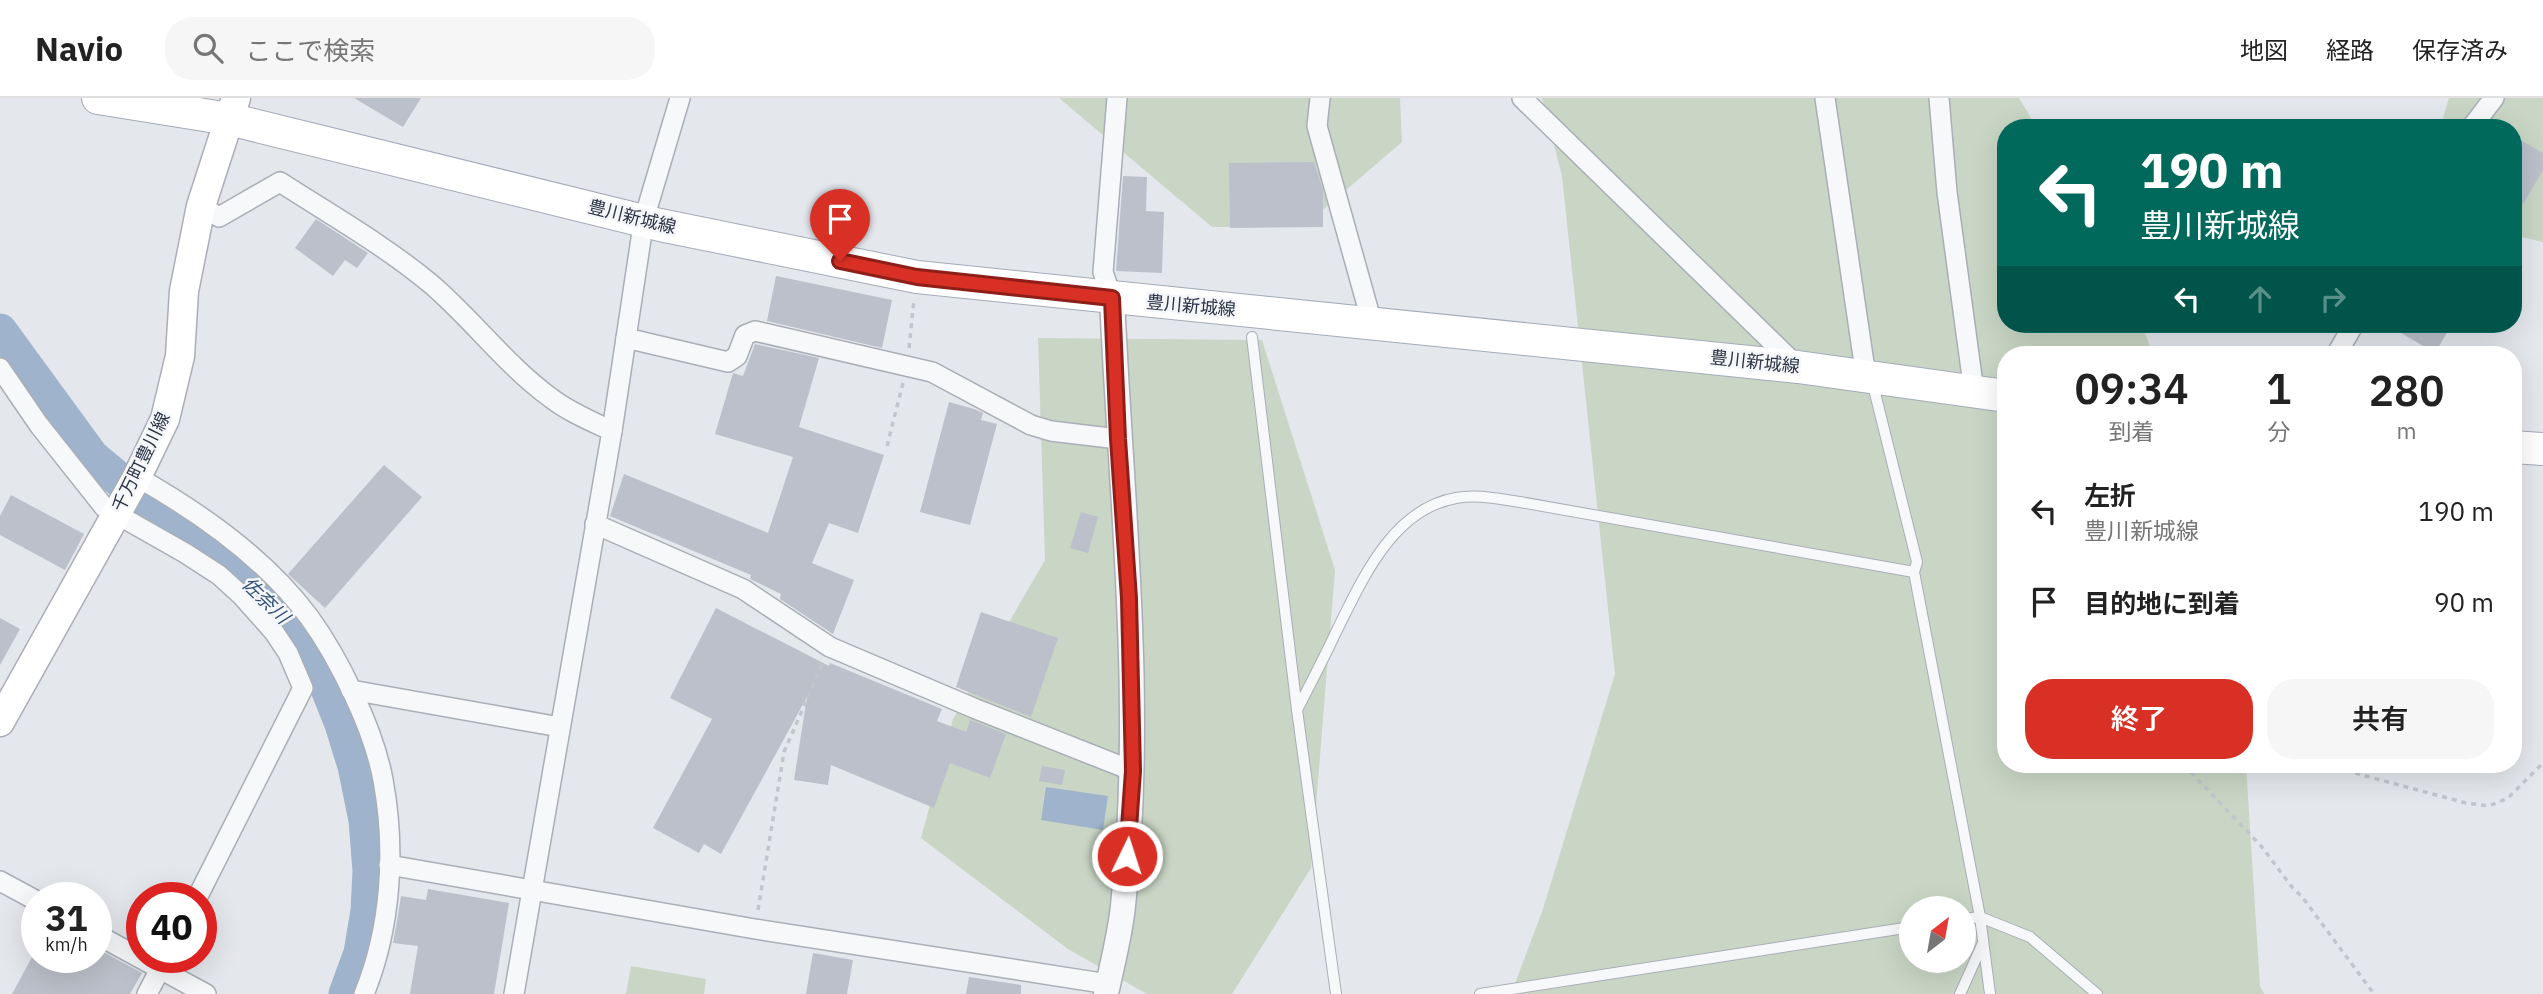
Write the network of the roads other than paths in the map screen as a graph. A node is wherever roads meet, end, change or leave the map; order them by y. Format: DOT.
graph roads {
  1 [pos="98,98"];
  2 [pos="680,98"];
  3 [pos="1117,98"];
  4 [pos="1320,98"];
  5 [pos="1522,98"];
  6 [pos="1825,98"];
  7 [pos="1938,98"];
  8 [pos="2494,98"];
  9 [pos="233,108"];
  10 [pos="2478,119"];
  11 [pos="201,206"];
  12 [pos="644,219"];
  13 [pos="1112,298"];
  14 [pos="1372,323"];
  15 [pos="1252,337"];
  16 [pos="626,338"];
  17 [pos="1798,367"];
  18 [pos="0,368"];
  19 [pos="1871,375"];
  20 [pos="1974,392"];
  21 [pos="1997,395"];
  22 [pos="612,431"];
  23 [pos="1118,439"];
  24 [pos="2522,448"];
  25 [pos="2543,449"];
  26 [pos="137,477"];
  27 [pos="115,515"];
  28 [pos="595,524"];
  29 [pos="1914,572"];
  30 [pos="351,690"];
  31 [pos="1297,710"];
  32 [pos="0,722"];
  33 [pos="560,727"];
  34 [pos="1133,771"];
  35 [pos="388,864"];
  36 [pos="0,881"];
  37 [pos="205,882"];
  38 [pos="532,890"];
  39 [pos="21,892"];
  40 [pos="1980,917"];
  41 [pos="1976,918"];
  42 [pos="1899,929"];
  43 [pos="1982,944"];
  44 [pos="159,973"];
  45 [pos="178,973"];
  46 [pos="1107,989"];
  47 [pos="147,994"];
  48 [pos="206,994"];
  49 [pos="364,994"];
  50 [pos="514,994"];
  51 [pos="1336,994"];
  52 [pos="1480,994"];
  53 [pos="1960,994"];
  54 [pos="1990,994"];
  55 [pos="2097,994"];
  1 -- 9 [label="main road, 豊川新城線"];
  2 -- 12 [label="street"];
  3 -- 13 [label="street"];
  4 -- 14 [label="street"];
  5 -- 17 [label="street"];
  6 -- 19 [label="street"];
  7 -- 20 [label="street"];
  8 -- 10 [label="street"];
  9 -- 11 [label="main road, 千万町豊川線"];
  9 -- 12 [label="main road, 豊川新城線"];
  11 -- 22 [label="street"];
  11 -- 26 [label="main road, 千万町豊川線"];
  12 -- 13 [label="main road, 豊川新城線"];
  12 -- 16 [label="street"];
  13 -- 14 [label="main road, 豊川新城線"];
  13 -- 23 [label="street"];
  14 -- 17 [label="main road, 豊川新城線"];
  15 -- 31 [label="lane"];
  16 -- 22 [label="street"];
  16 -- 23 [label="street"];
  17 -- 19 [label="main road, 豊川新城線"];
  18 -- 27 [label="street"];
  19 -- 20 [label="main road, 豊川新城線"];
  19 -- 29 [label="lane"];
  20 -- 21 [label="main road, 豊川新城線"];
  22 -- 28 [label="street"];
  23 -- 34 [label="street"];
  24 -- 25 [label="main road"];
  26 -- 27 [label="main road, 千万町豊川線"];
  26 -- 30 [label="street"];
  27 -- 32 [label="main road, 千万町豊川線"];
  27 -- 37 [label="street"];
  28 -- 33 [label="street"];
  28 -- 34 [label="street"];
  29 -- 31 [label="lane"];
  29 -- 40 [label="lane"];
  30 -- 33 [label="street"];
  30 -- 35 [label="street"];
  31 -- 51 [label="lane"];
  33 -- 38 [label="street"];
  34 -- 46 [label="street"];
  35 -- 38 [label="street"];
  35 -- 49 [label="street"];
  36 -- 39 [label="street"];
  38 -- 46 [label="street"];
  38 -- 50 [label="street"];
  40 -- 41 [label="lane"];
  40 -- 43 [label="lane"];
  40 -- 55 [label="lane"];
  42 -- 52 [label="lane"];
  43 -- 53 [label="lane"];
  43 -- 54 [label="lane"];
  44 -- 47 [label="street"];
  45 -- 48 [label="street"];
}
